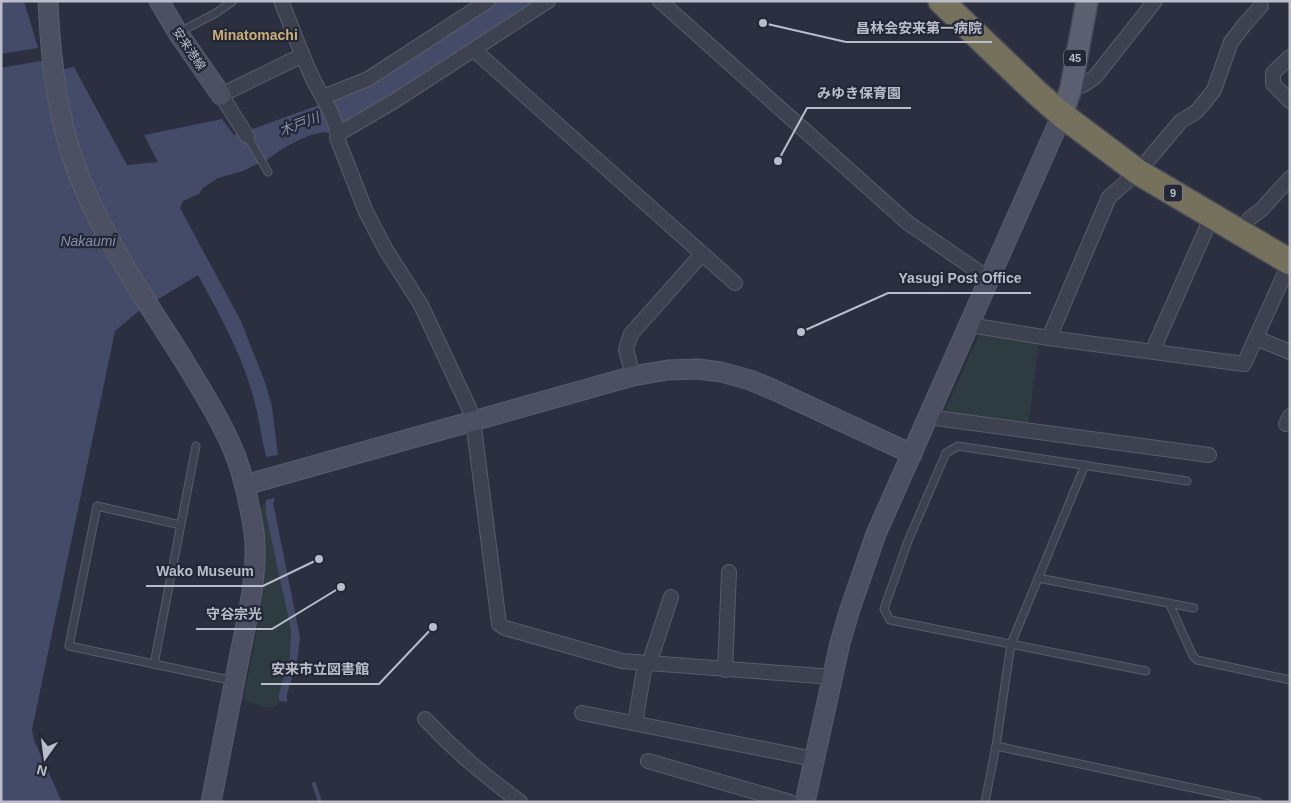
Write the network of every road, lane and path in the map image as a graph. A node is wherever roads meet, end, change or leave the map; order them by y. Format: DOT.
graph roads {
  1 [pos="48,1"];
  2 [pos="159,1"];
  3 [pos="233,1"];
  4 [pos="281,1"];
  5 [pos="488,1"];
  6 [pos="548,1"];
  7 [pos="660,1"];
  8 [pos="941,1"];
  9 [pos="1086,1"];
  10 [pos="1155,1"];
  11 [pos="1261,6"];
  12 [pos="178,33"];
  13 [pos="474,50"];
  14 [pos="303,55"];
  15 [pos="1290,57"];
  16 [pos="1071,88"];
  17 [pos="221,96"];
  18 [pos="324,98"];
  19 [pos="1290,101"];
  20 [pos="1062,115"];
  21 [pos="337,132"];
  22 [pos="247,136"];
  23 [pos="267,170"];
  24 [pos="1138,172"];
  25 [pos="1290,178"];
  26 [pos="1212,216"];
  27 [pos="1249,219"];
  28 [pos="702,254"];
  29 [pos="1289,267"];
  30 [pos="989,279"];
  31 [pos="735,283"];
  32 [pos="969,325"];
  33 [pos="1049,338"];
  34 [pos="1256,338"];
  35 [pos="1154,351"];
  36 [pos="1290,352"];
  37 [pos="633,376"];
  38 [pos="928,417"];
  39 [pos="473,420"];
  40 [pos="196,446"];
  41 [pos="912,454"];
  42 [pos="1209,455"];
  43 [pos="1085,466"];
  44 [pos="1187,481"];
  45 [pos="245,485"];
  46 [pos="181,525"];
  47 [pos="729,572"];
  48 [pos="1038,578"];
  49 [pos="671,597"];
  50 [pos="1170,603"];
  51 [pos="1194,608"];
  52 [pos="1011,644"];
  53 [pos="154,664"];
  54 [pos="647,664"];
  55 [pos="725,670"];
  56 [pos="1146,671"];
  57 [pos="833,677"];
  58 [pos="1290,680"];
  59 [pos="235,681"];
  60 [pos="582,713"];
  61 [pos="426,719"];
  62 [pos="635,724"];
  63 [pos="996,746"];
  64 [pos="804,757"];
  65 [pos="648,761"];
  66 [pos="211,802"];
  67 [pos="520,802"];
  68 [pos="790,802"];
  69 [pos="805,802"];
  70 [pos="984,802"];
  71 [pos="1258,802"];
  1 -- 45 [label="street"];
  2 -- 12 [label="street, 安来港線"];
  3 -- 12 [label="lane"];
  4 -- 14 [label="street"];
  5 -- 18 [label="street"];
  6 -- 13 [label="street"];
  7 -- 30 [label="street"];
  8 -- 20 [label="highway, 9"];
  9 -- 16 [label="main road, 45"];
  10 -- 16 [label="street"];
  11 -- 24 [label="street"];
  12 -- 17 [label="street, 安来港線"];
  13 -- 21 [label="street"];
  13 -- 28 [label="street"];
  14 -- 17 [label="street"];
  14 -- 18 [label="street"];
  15 -- 19 [label="street"];
  16 -- 20 [label="main road, 45"];
  17 -- 22 [label="street"];
  18 -- 21 [label="street"];
  20 -- 24 [label="highway, 9"];
  20 -- 30 [label="street"];
  21 -- 39 [label="street"];
  22 -- 23 [label="lane"];
  24 -- 26 [label="highway, 9"];
  24 -- 33 [label="street"];
  25 -- 27 [label="street"];
  26 -- 29 [label="highway, 9"];
  26 -- 35 [label="street"];
  28 -- 31 [label="street"];
  28 -- 37 [label="street"];
  29 -- 34 [label="street"];
  30 -- 32 [label="street"];
  32 -- 33 [label="street"];
  32 -- 38 [label="street"];
  33 -- 35 [label="street"];
  34 -- 35 [label="street"];
  34 -- 36 [label="street"];
  37 -- 39 [label="street"];
  37 -- 41 [label="street"];
  38 -- 41 [label="street"];
  38 -- 42 [label="street"];
  39 -- 45 [label="street"];
  39 -- 54 [label="street"];
  40 -- 46 [label="lane"];
  41 -- 57 [label="street"];
  43 -- 44 [label="lane"];
  43 -- 48 [label="lane"];
  43 -- 52 [label="lane"];
  45 -- 59 [label="street"];
  46 -- 53 [label="lane"];
  46 -- 53 [label="lane"];
  47 -- 55 [label="street"];
  48 -- 50 [label="lane"];
  48 -- 52 [label="lane"];
  49 -- 54 [label="street"];
  50 -- 51 [label="lane"];
  50 -- 58 [label="lane"];
  52 -- 56 [label="lane"];
  52 -- 63 [label="lane"];
  53 -- 59 [label="lane"];
  54 -- 55 [label="street"];
  54 -- 62 [label="street"];
  55 -- 57 [label="street"];
  57 -- 69 [label="street"];
  59 -- 66 [label="street"];
  60 -- 62 [label="street"];
  61 -- 67 [label="street"];
  62 -- 64 [label="street"];
  63 -- 70 [label="lane"];
  63 -- 71 [label="lane"];
  65 -- 68 [label="street"];
}
